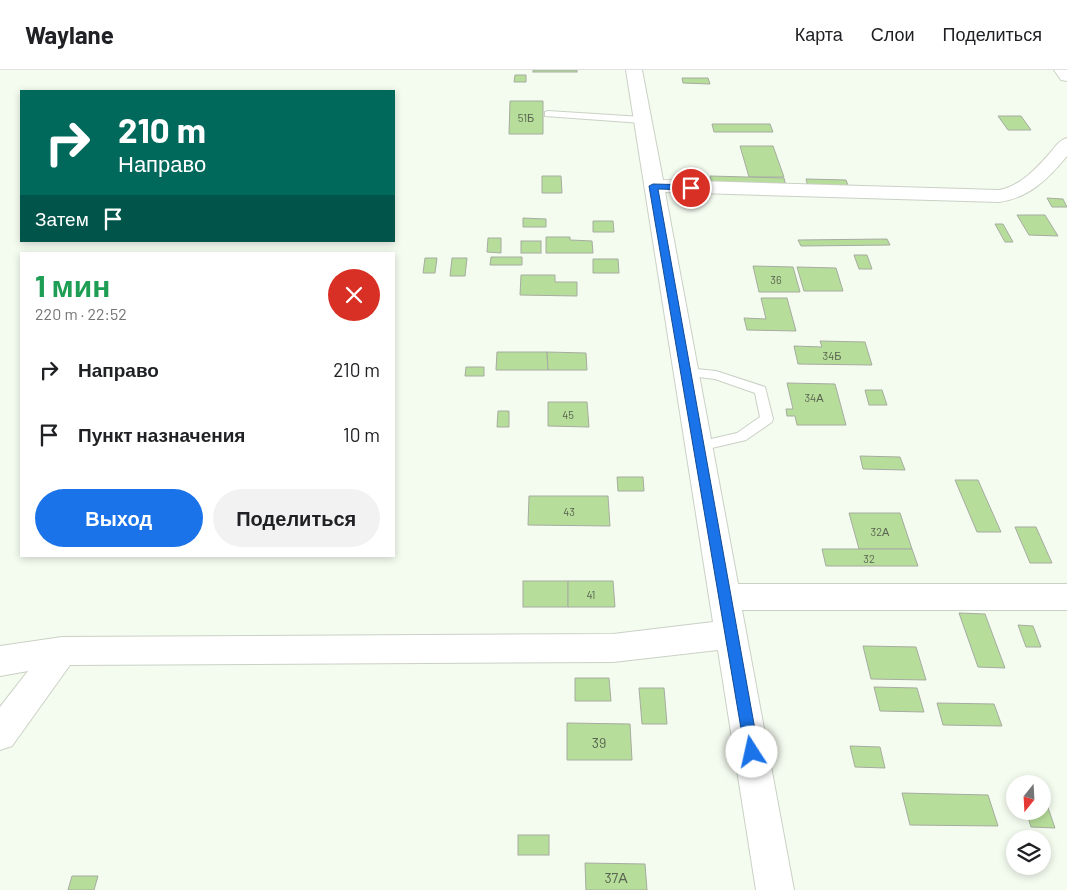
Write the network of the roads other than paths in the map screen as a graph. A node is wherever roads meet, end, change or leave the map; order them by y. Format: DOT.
graph roads {
  1 [pos="634,70"];
  2 [pos="1062,70"];
  3 [pos="1067,76"];
  4 [pos="548,114"];
  5 [pos="642,120"];
  6 [pos="1067,144"];
  7 [pos="653,186"];
  8 [pos="686,372"];
  9 [pos="699,446"];
  10 [pos="725,597"];
  11 [pos="1067,597"];
  12 [pos="731,634"];
  13 [pos="62,651"];
  14 [pos="0,660"];
  15 [pos="0,734"];
  16 [pos="775,890"];
  1 -- 5 [label="street"];
  2 -- 3 [label="street"];
  4 -- 5 [label="lane"];
  5 -- 7 [label="street"];
  6 -- 7 [label="street"];
  7 -- 8 [label="street"];
  8 -- 9 [label="street"];
  8 -- 9 [label="lane"];
  9 -- 10 [label="street"];
  10 -- 11 [label="street"];
  10 -- 12 [label="street"];
  12 -- 13 [label="street"];
  12 -- 16 [label="street"];
  13 -- 14 [label="street"];
  13 -- 15 [label="street"];
}
